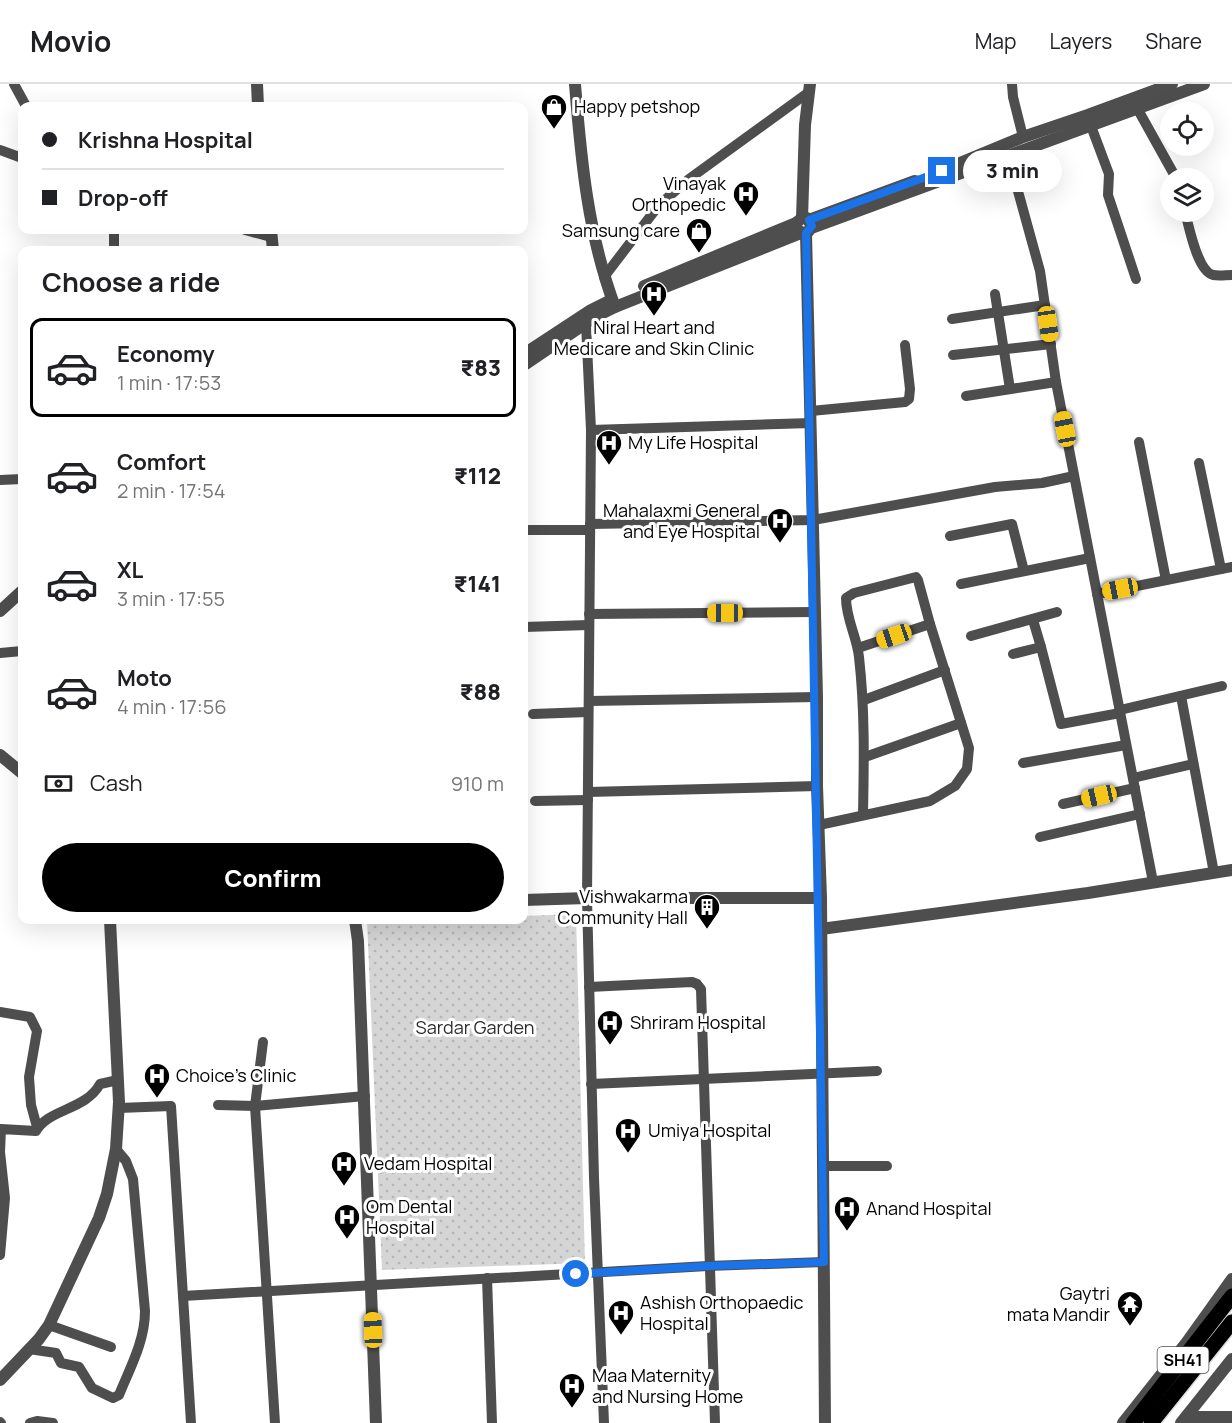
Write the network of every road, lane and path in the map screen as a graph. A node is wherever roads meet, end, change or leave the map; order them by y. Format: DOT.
graph roads {
  1 [pos="14,84"];
  2 [pos="256,84"];
  3 [pos="575,84"];
  4 [pos="1012,84"];
  5 [pos="1172,84"];
  6 [pos="1204,84"];
  7 [pos="809,88"];
  8 [pos="24,102"];
  9 [pos="258,102"];
  10 [pos="1137,108"];
  11 [pos="1091,126"];
  12 [pos="1023,137"];
  13 [pos="0,150"];
  14 [pos="1008,155"];
  15 [pos="18,157"];
  16 [pos="1170,168"];
  17 [pos="1188,222"];
  18 [pos="804,226"];
  19 [pos="1232,274"];
  20 [pos="604,277"];
  21 [pos="1136,279"];
  22 [pos="995,294"];
  23 [pos="614,303"];
  24 [pos="1045,305"];
  25 [pos="998,311"];
  26 [pos="952,320"];
  27 [pos="586,324"];
  28 [pos="1050,344"];
  29 [pos="905,345"];
  30 [pos="1004,350"];
  31 [pos="528,351"];
  32 [pos="953,355"];
  33 [pos="528,362"];
  34 [pos="1056,382"];
  35 [pos="1010,390"];
  36 [pos="966,396"];
  37 [pos="811,417"];
  38 [pos="591,430"];
  39 [pos="1139,442"];
  40 [pos="1199,463"];
  41 [pos="1074,476"];
  42 [pos="0,480"];
  43 [pos="18,480"];
  44 [pos="813,520"];
  45 [pos="590,527"];
  46 [pos="528,530"];
  47 [pos="950,536"];
  48 [pos="1090,558"];
  49 [pos="1226,568"];
  50 [pos="1024,572"];
  51 [pos="1166,580"];
  52 [pos="961,584"];
  53 [pos="1097,594"];
  54 [pos="18,595"];
  55 [pos="0,611"];
  56 [pos="815,612"];
  57 [pos="1057,612"];
  58 [pos="589,619"];
  59 [pos="1033,620"];
  60 [pos="930,624"];
  61 [pos="528,627"];
  62 [pos="971,636"];
  63 [pos="1041,646"];
  64 [pos="858,648"];
  65 [pos="18,651"];
  66 [pos="0,653"];
  67 [pos="1012,654"];
  68 [pos="945,670"];
  69 [pos="1222,686"];
  70 [pos="1181,696"];
  71 [pos="817,697"];
  72 [pos="864,700"];
  73 [pos="588,707"];
  74 [pos="1120,712"];
  75 [pos="533,714"];
  76 [pos="961,723"];
  77 [pos="1126,745"];
  78 [pos="0,755"];
  79 [pos="865,757"];
  80 [pos="1023,763"];
  81 [pos="1194,764"];
  82 [pos="18,770"];
  83 [pos="1134,783"];
  84 [pos="817,786"];
  85 [pos="588,796"];
  86 [pos="535,801"];
  87 [pos="1063,804"];
  88 [pos="1140,814"];
  89 [pos="863,815"];
  90 [pos="819,825"];
  91 [pos="1040,837"];
  92 [pos="1232,870"];
  93 [pos="1214,873"];
  94 [pos="1153,882"];
  95 [pos="587,898"];
  96 [pos="821,898"];
  97 [pos="528,900"];
  98 [pos="110,924"];
  99 [pos="356,924"];
  100 [pos="821,929"];
  101 [pos="589,987"];
  102 [pos="0,1012"];
  103 [pos="263,1042"];
  104 [pos="877,1071"];
  105 [pos="822,1074"];
  106 [pos="704,1078"];
  107 [pos="118,1080"];
  108 [pos="591,1084"];
  109 [pos="365,1096"];
  110 [pos="218,1104"];
  111 [pos="255,1106"];
  112 [pos="119,1108"];
  113 [pos="38,1127"];
  114 [pos="116,1149"];
  115 [pos="823,1166"];
  116 [pos="887,1166"];
  117 [pos="0,1255"];
  118 [pos="824,1262"];
  119 [pos="708,1266"];
  120 [pos="598,1273"];
  121 [pos="487,1278"];
  122 [pos="1232,1279"];
  123 [pos="372,1284"];
  124 [pos="266,1291"];
  125 [pos="183,1296"];
  126 [pos="1232,1296"];
  127 [pos="1232,1322"];
  128 [pos="49,1325"];
  129 [pos="111,1347"];
  130 [pos="29,1349"];
  131 [pos="1232,1359"];
  132 [pos="0,1380"];
  133 [pos="1232,1417"];
  134 [pos="1184,1420"];
  135 [pos="30,1423"];
  136 [pos="53,1423"];
  137 [pos="191,1423"];
  138 [pos="275,1423"];
  139 [pos="376,1423"];
  140 [pos="492,1423"];
  141 [pos="604,1423"];
  142 [pos="715,1423"];
  143 [pos="825,1423"];
  144 [pos="1123,1423"];
  145 [pos="1133,1423"];
  146 [pos="1151,1423"];
  1 -- 8 [label="street"];
  2 -- 9 [label="street"];
  3 -- 20 [label="street"];
  4 -- 12 [label="street"];
  5 -- 12 [label="street"];
  6 -- 10 [label="street"];
  7 -- 18 [label="street"];
  7 -- 20 [label="street"];
  10 -- 11 [label="street"];
  10 -- 16 [label="street"];
  11 -- 14 [label="street"];
  11 -- 21 [label="street"];
  12 -- 18 [label="street"];
  13 -- 15 [label="street"];
  14 -- 18 [label="street"];
  14 -- 24 [label="street"];
  17 -- 19 [label="street"];
  18 -- 23 [label="street"];
  18 -- 37 [label="street"];
  20 -- 23 [label="street"];
  22 -- 25 [label="street"];
  23 -- 27 [label="street"];
  23 -- 31 [label="street"];
  24 -- 25 [label="street"];
  24 -- 28 [label="street"];
  25 -- 26 [label="street"];
  25 -- 30 [label="street"];
  27 -- 33 [label="street"];
  27 -- 38 [label="street"];
  28 -- 30 [label="street"];
  28 -- 34 [label="street"];
  29 -- 37 [label="street"];
  30 -- 32 [label="street"];
  30 -- 35 [label="street"];
  34 -- 35 [label="street"];
  34 -- 41 [label="street"];
  35 -- 36 [label="street"];
  37 -- 38 [label="street"];
  37 -- 44 [label="street"];
  38 -- 45 [label="street"];
  39 -- 51 [label="street"];
  40 -- 49 [label="street"];
  41 -- 44 [label="street"];
  41 -- 48 [label="street"];
  42 -- 43 [label="street"];
  44 -- 45 [label="street"];
  44 -- 56 [label="street"];
  45 -- 46 [label="street"];
  45 -- 58 [label="street"];
  47 -- 50 [label="street"];
  48 -- 50 [label="street"];
  48 -- 53 [label="street"];
  49 -- 51 [label="street"];
  50 -- 52 [label="street"];
  51 -- 53 [label="street"];
  53 -- 74 [label="street"];
  54 -- 55 [label="street"];
  56 -- 58 [label="street"];
  56 -- 71 [label="street"];
  57 -- 59 [label="street"];
  58 -- 61 [label="street"];
  58 -- 73 [label="street"];
  59 -- 62 [label="street"];
  59 -- 63 [label="street"];
  60 -- 64 [label="street"];
  60 -- 64 [label="street"];
  60 -- 68 [label="street"];
  63 -- 67 [label="street"];
  63 -- 74 [label="street"];
  64 -- 72 [label="street"];
  65 -- 66 [label="street"];
  68 -- 72 [label="street"];
  68 -- 76 [label="street"];
  69 -- 70 [label="street"];
  70 -- 74 [label="street"];
  70 -- 81 [label="street"];
  71 -- 73 [label="street"];
  71 -- 84 [label="street"];
  72 -- 79 [label="street"];
  73 -- 75 [label="street"];
  73 -- 85 [label="street"];
  74 -- 77 [label="street"];
  76 -- 79 [label="street"];
  76 -- 89 [label="street"];
  77 -- 80 [label="street"];
  77 -- 83 [label="street"];
  78 -- 82 [label="street"];
  79 -- 89 [label="street"];
  81 -- 83 [label="street"];
  81 -- 93 [label="street"];
  83 -- 87 [label="street"];
  83 -- 88 [label="street"];
  84 -- 85 [label="street"];
  84 -- 90 [label="street"];
  85 -- 86 [label="street"];
  85 -- 95 [label="street"];
  88 -- 91 [label="street"];
  88 -- 94 [label="street"];
  89 -- 90 [label="street"];
  90 -- 96 [label="street"];
  92 -- 93 [label="street"];
  93 -- 94 [label="street"];
  94 -- 100 [label="street"];
  95 -- 96 [label="street"];
  95 -- 97 [label="street"];
  95 -- 101 [label="street"];
  96 -- 100 [label="street"];
  98 -- 107 [label="street"];
  99 -- 109 [label="street"];
  100 -- 105 [label="street"];
  101 -- 106 [label="street"];
  101 -- 108 [label="street"];
  102 -- 113 [label="street"];
  103 -- 111 [label="street"];
  104 -- 105 [label="street"];
  105 -- 106 [label="street"];
  105 -- 115 [label="street"];
  106 -- 108 [label="street"];
  106 -- 119 [label="street"];
  107 -- 112 [label="street"];
  107 -- 113 [label="street"];
  108 -- 120 [label="street"];
  109 -- 111 [label="street"];
  109 -- 123 [label="street"];
  110 -- 111 [label="street"];
  111 -- 124 [label="street"];
  112 -- 114 [label="street"];
  112 -- 125 [label="street"];
  113 -- 117 [label="street"];
  114 -- 128 [label="street"];
  114 -- 130 [label="street"];
  115 -- 116 [label="street"];
  115 -- 118 [label="street"];
  118 -- 119 [label="street"];
  118 -- 143 [label="street"];
  119 -- 120 [label="street"];
  119 -- 142 [label="street"];
  120 -- 121 [label="street"];
  120 -- 141 [label="street"];
  121 -- 123 [label="street"];
  121 -- 140 [label="street"];
  122 -- 144 [label="street"];
  123 -- 124 [label="street"];
  123 -- 139 [label="street"];
  124 -- 125 [label="street"];
  124 -- 138 [label="street"];
  125 -- 137 [label="street"];
  126 -- 145 [label="main road, SH41"];
  127 -- 146 [label="main road, SH41"];
  128 -- 129 [label="street"];
  128 -- 130 [label="street"];
  130 -- 132 [label="street"];
  131 -- 134 [label="street"];
  133 -- 134 [label="street"];
  135 -- 136 [label="street"];
}
